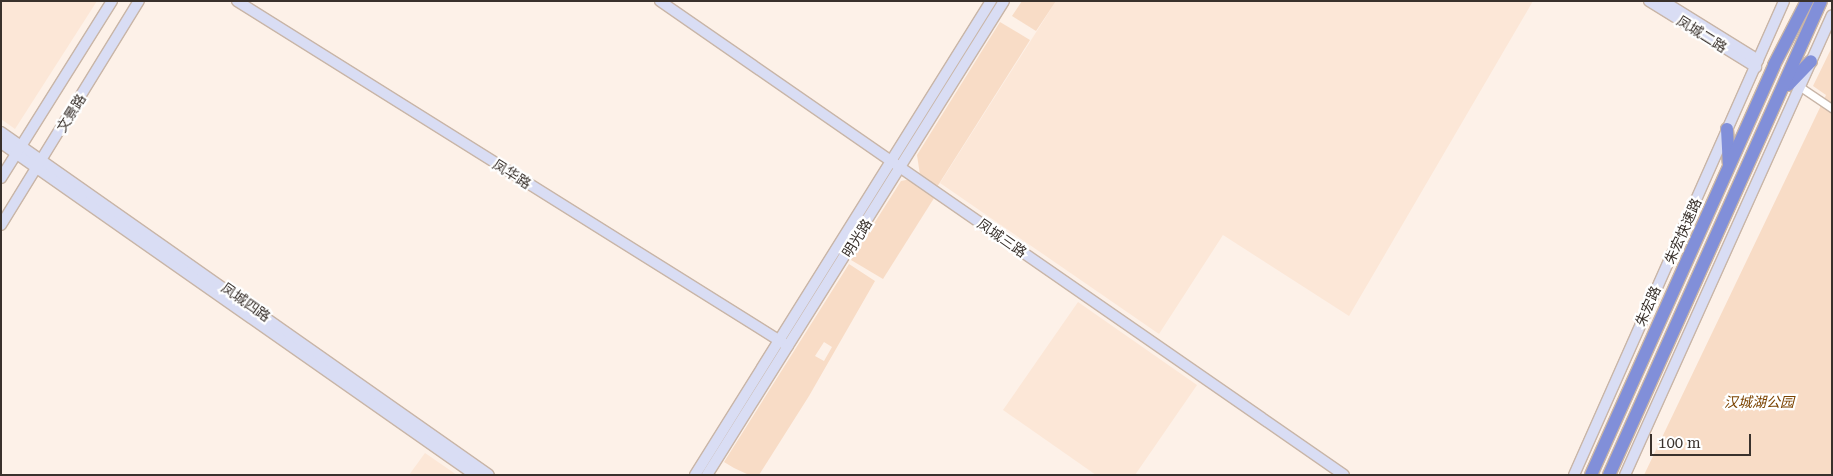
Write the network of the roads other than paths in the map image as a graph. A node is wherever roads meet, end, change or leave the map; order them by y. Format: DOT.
graph roads {
  1 [pos="112,1"];
  2 [pos="139,1"];
  3 [pos="237,1"];
  4 [pos="660,1"];
  5 [pos="991,1"];
  6 [pos="1004,1"];
  7 [pos="1649,1"];
  8 [pos="1663,1"];
  9 [pos="1784,1"];
  10 [pos="1806,1"];
  11 [pos="1821,1"];
  12 [pos="1832,15"];
  13 [pos="1811,60"];
  14 [pos="1757,63"];
  15 [pos="1799,86"];
  16 [pos="1781,92"];
  17 [pos="1832,108"];
  18 [pos="1727,128"];
  19 [pos="1,132"];
  20 [pos="1,142"];
  21 [pos="19,149"];
  22 [pos="890,161"];
  23 [pos="40,163"];
  24 [pos="1729,165"];
  25 [pos="901,168"];
  26 [pos="1,178"];
  27 [pos="1,225"];
  28 [pos="778,340"];
  29 [pos="788,346"];
  30 [pos="475,475"];
  31 [pos="489,475"];
  32 [pos="695,475"];
  33 [pos="707,475"];
  34 [pos="1344,475"];
  35 [pos="1574,475"];
  36 [pos="1591,475"];
  37 [pos="1609,475"];
  38 [pos="1625,475"];
  1 -- 21 [label="main road, 文景路"];
  2 -- 23 [label="main road, 文景路"];
  3 -- 28 [label="main road, 凤华路"];
  4 -- 22 [label="main road, 凤城三路"];
  5 -- 22 [label="main road, 明光路"];
  6 -- 25 [label="main road, 明光路"];
  7 -- 14 [label="main road, 凤城二路"];
  8 -- 14 [label="main road, 凤城二路"];
  9 -- 14 [label="main road, 朱宏路"];
  10 -- 24 [label="highway, 朱宏快速路"];
  11 -- 16 [label="highway"];
  12 -- 13 [label="main road"];
  13 -- 15 [label="main road"];
  13 -- 16 [label="highway"];
  14 -- 18 [label="main road, 朱宏路"];
  15 -- 17 [label="street"];
  15 -- 38 [label="main road"];
  16 -- 37 [label="highway"];
  18 -- 24 [label="highway"];
  18 -- 35 [label="main road, 朱宏路"];
  19 -- 21 [label="main road, 凤城四路"];
  20 -- 21 [label="main road, 凤城四路"];
  21 -- 23 [label="main road, 凤城四路"];
  21 -- 26 [label="main road, 文景路"];
  22 -- 25 [label="main road, 凤城三路"];
  22 -- 28 [label="main road, 明光路"];
  23 -- 27 [label="main road, 文景路"];
  23 -- 30 [label="main road, 凤城四路"];
  23 -- 31 [label="main road, 凤城四路"];
  24 -- 36 [label="highway, 朱宏快速路"];
  25 -- 29 [label="main road, 明光路"];
  25 -- 34 [label="main road, 凤城三路"];
  28 -- 29 [label="main road, 凤华路"];
  28 -- 32 [label="main road, 明光路"];
  29 -- 33 [label="main road, 明光路"];
}
